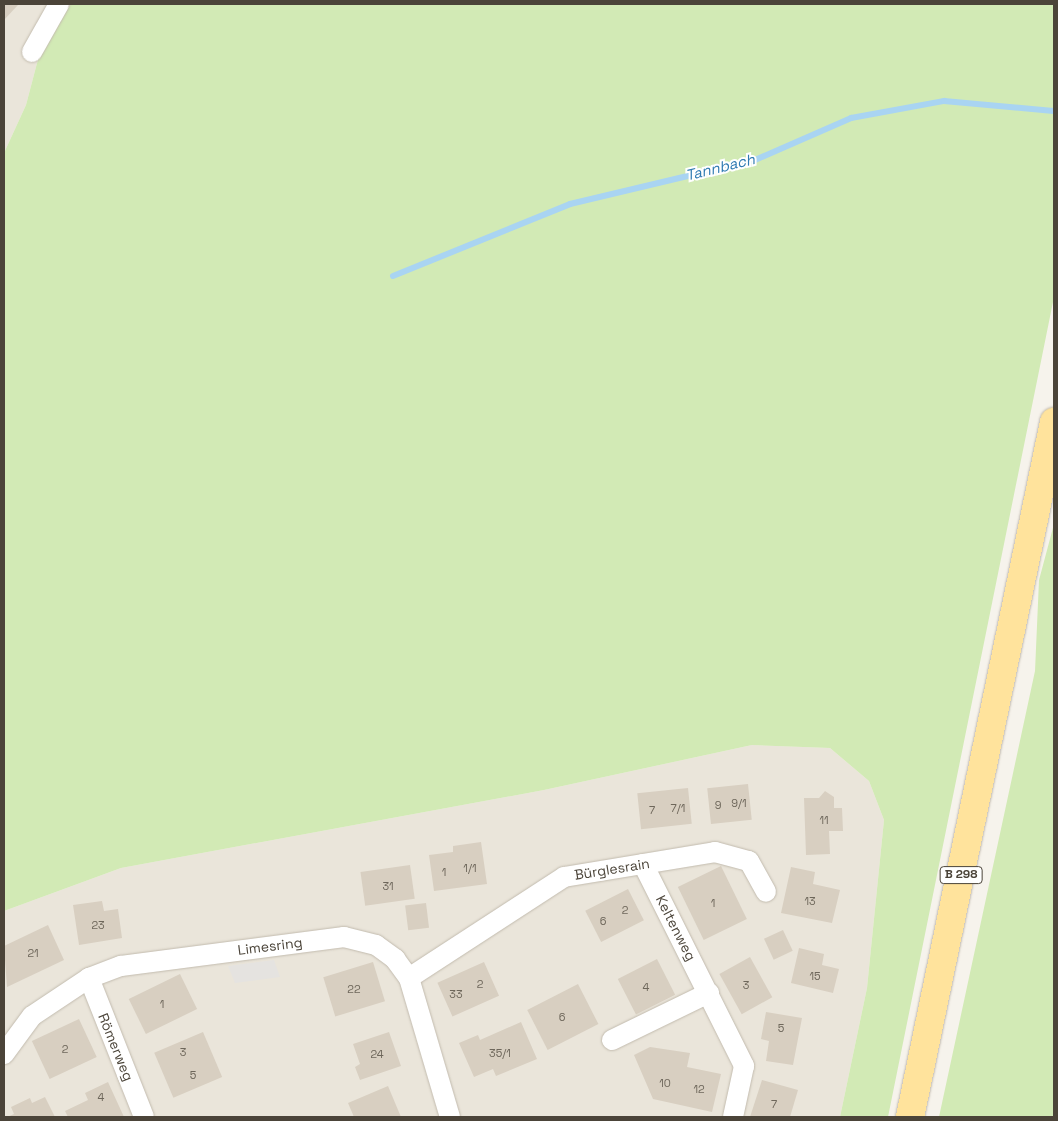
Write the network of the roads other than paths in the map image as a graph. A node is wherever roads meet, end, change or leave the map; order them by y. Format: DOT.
graph roads {
  1 [pos="59,4"];
  2 [pos="32,52"];
  3 [pos="1054,422"];
  4 [pos="643,864"];
  5 [pos="766,892"];
  6 [pos="89,978"];
  7 [pos="409,978"];
  8 [pos="709,993"];
  9 [pos="612,1040"];
  10 [pos="4,1054"];
  11 [pos="144,1117"];
  12 [pos="450,1117"];
  13 [pos="733,1117"];
  14 [pos="910,1117"];
  1 -- 2 [label="street"];
  3 -- 14 [label="main road, B 298"];
  4 -- 5 [label="street, Bürglesrain"];
  4 -- 7 [label="street, Bürglesrain"];
  4 -- 8 [label="street, Keltenweg"];
  6 -- 7 [label="street, Limesring"];
  6 -- 10 [label="street, Limesring"];
  6 -- 11 [label="street, Römerweg"];
  7 -- 12 [label="street, Limesring"];
  8 -- 9 [label="street"];
  8 -- 13 [label="street, Keltenweg"];
}
